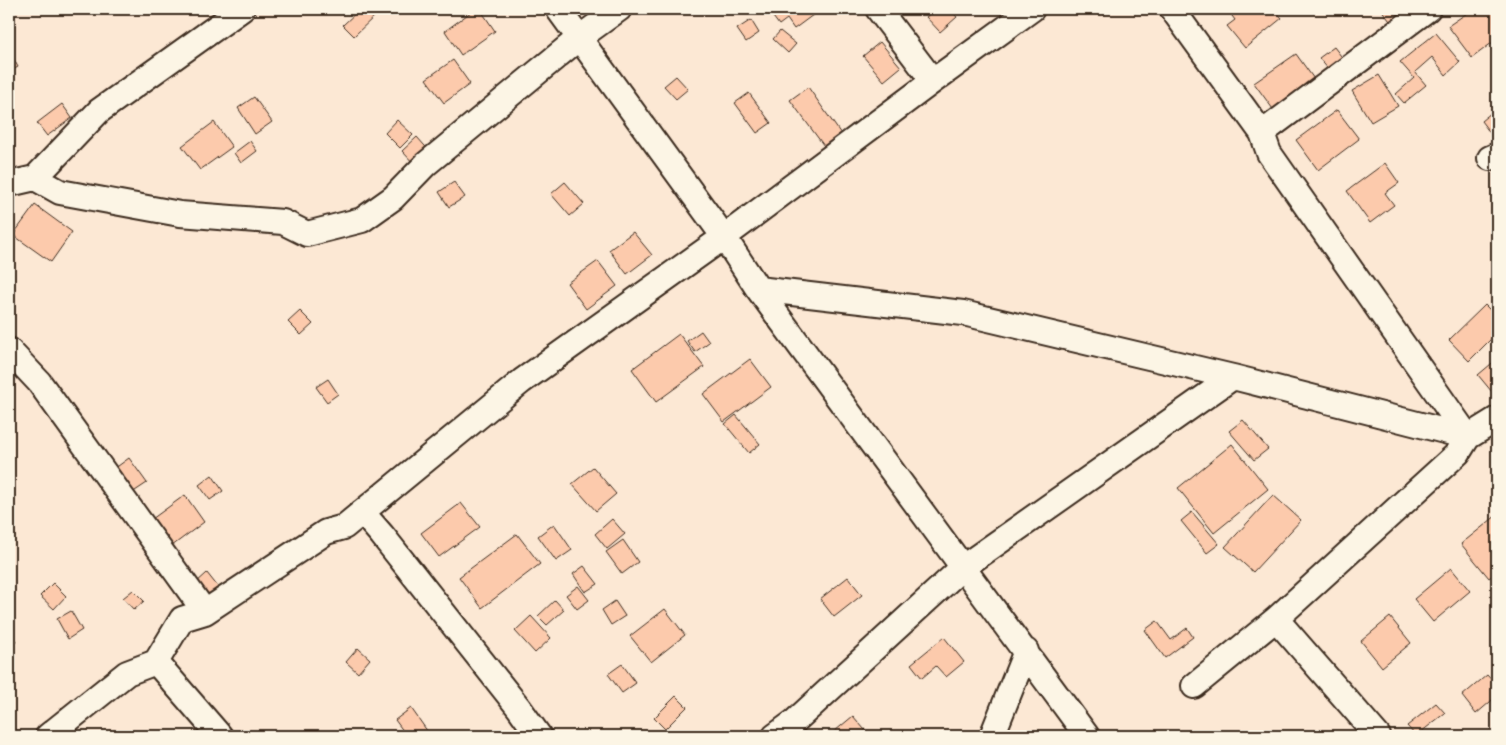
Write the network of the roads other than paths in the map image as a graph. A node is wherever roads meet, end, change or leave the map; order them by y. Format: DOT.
graph roads {
  1 [pos="242,9"];
  2 [pos="558,9"];
  3 [pos="619,9"];
  4 [pos="878,9"];
  5 [pos="1032,9"];
  6 [pos="1172,9"];
  7 [pos="1428,9"];
  8 [pos="579,38"];
  9 [pos="933,81"];
  10 [pos="1262,133"];
  11 [pos="35,178"];
  12 [pos="9,184"];
  13 [pos="724,237"];
  14 [pos="758,288"];
  15 [pos="9,350"];
  16 [pos="1233,377"];
  17 [pos="1497,419"];
  18 [pos="1468,437"];
  19 [pos="362,512"];
  20 [pos="963,567"];
  21 [pos="205,612"];
  22 [pos="1276,619"];
  23 [pos="1026,651"];
  24 [pos="156,662"];
  25 [pos="1194,686"];
  26 [pos="48,736"];
  27 [pos="220,736"];
  28 [pos="539,736"];
  29 [pos="775,736"];
  30 [pos="992,736"];
  31 [pos="1087,736"];
  32 [pos="1378,736"];
  1 -- 11 [label="street"];
  2 -- 8 [label="street"];
  3 -- 8 [label="street"];
  4 -- 9 [label="street"];
  5 -- 9 [label="street"];
  6 -- 10 [label="street"];
  7 -- 10 [label="street"];
  8 -- 11 [label="street"];
  8 -- 13 [label="street"];
  9 -- 13 [label="street"];
  10 -- 18 [label="street"];
  11 -- 12 [label="street"];
  13 -- 14 [label="street"];
  13 -- 19 [label="street"];
  14 -- 16 [label="street"];
  14 -- 20 [label="street"];
  15 -- 21 [label="street"];
  16 -- 18 [label="street"];
  16 -- 20 [label="street"];
  17 -- 18 [label="street"];
  18 -- 22 [label="street"];
  19 -- 21 [label="street"];
  19 -- 28 [label="street"];
  20 -- 23 [label="street"];
  20 -- 29 [label="street"];
  21 -- 24 [label="street"];
  22 -- 25 [label="street"];
  22 -- 32 [label="street"];
  23 -- 30 [label="street"];
  23 -- 31 [label="street"];
  24 -- 26 [label="street"];
  24 -- 27 [label="street"];
}
